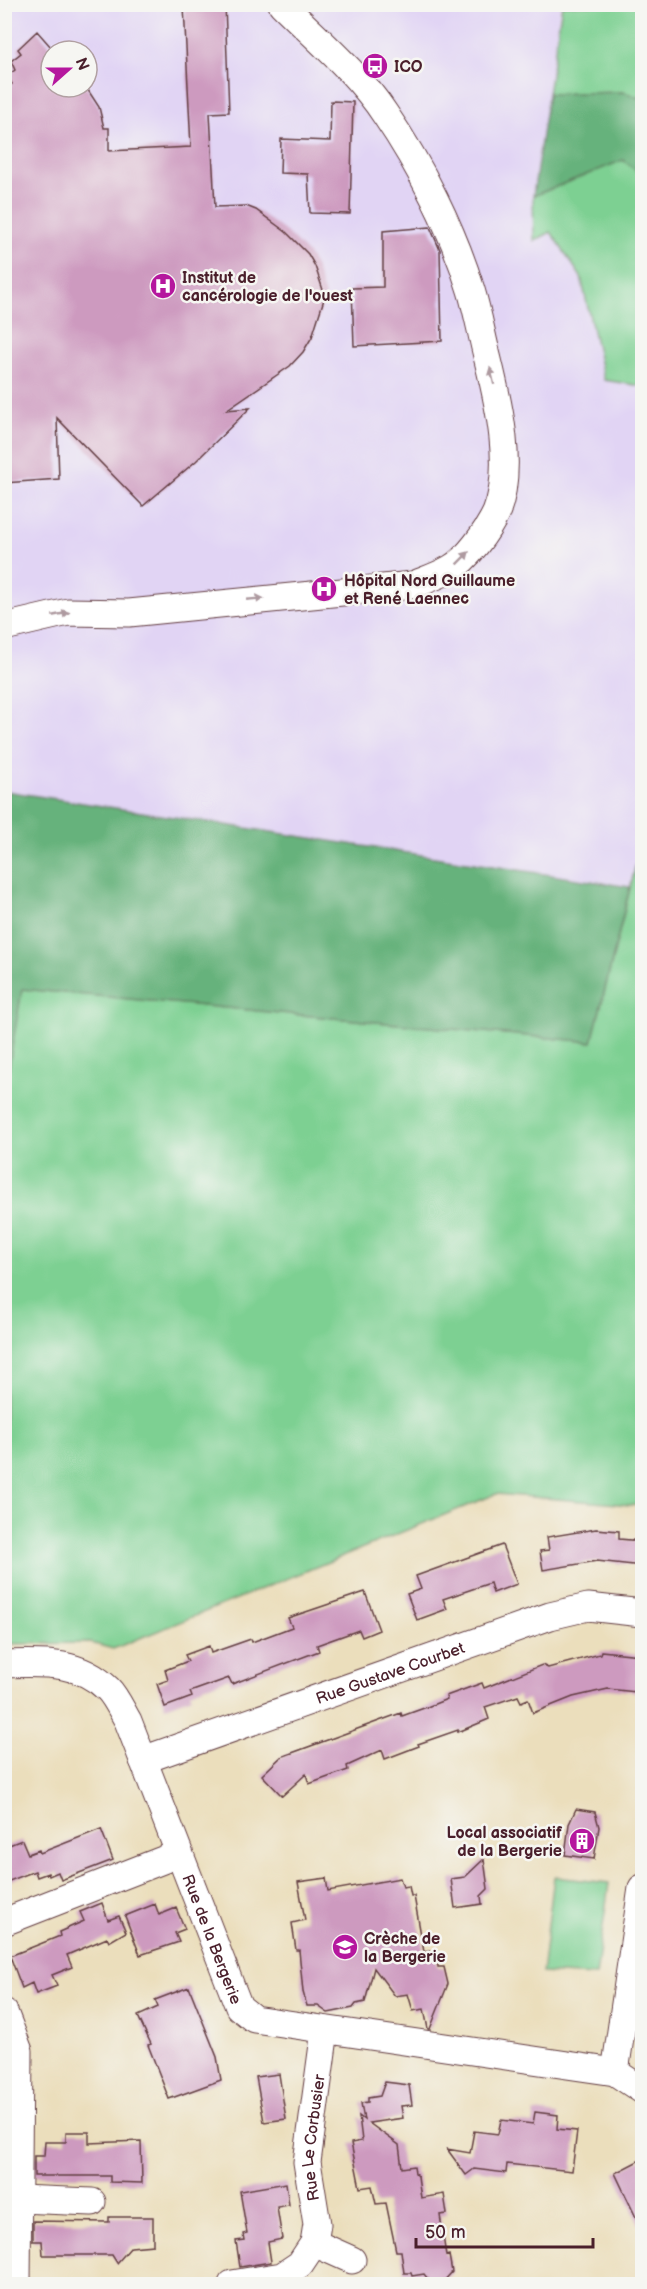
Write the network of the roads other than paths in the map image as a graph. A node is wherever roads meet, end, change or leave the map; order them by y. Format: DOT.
graph roads {
  1 [pos="282,4"];
  2 [pos="4,627"];
  3 [pos="642,1613"];
  4 [pos="4,1664"];
  5 [pos="143,1760"];
  6 [pos="178,1854"];
  7 [pos="642,1888"];
  8 [pos="4,1922"];
  9 [pos="4,2012"];
  10 [pos="325,2030"];
  11 [pos="615,2072"];
  12 [pos="642,2090"];
  13 [pos="19,2199"];
  14 [pos="92,2202"];
  15 [pos="314,2243"];
  16 [pos="352,2260"];
  17 [pos="17,2284"];
  18 [pos="232,2284"];
  2 -- 1 [label="street, one-way"];
  3 -- 5 [label="street, Rue Gustave Courbet"];
  4 -- 5 [label="street, Rue de la Bergerie"];
  5 -- 6 [label="street, Rue de la Bergerie"];
  6 -- 8 [label="street"];
  6 -- 10 [label="street, Rue de la Bergerie"];
  7 -- 11 [label="street"];
  9 -- 13 [label="street"];
  10 -- 11 [label="street, Rue de la Bergerie"];
  10 -- 15 [label="street, Rue Le Corbusier"];
  11 -- 12 [label="street, Rue de la Bergerie"];
  13 -- 14 [label="street"];
  13 -- 17 [label="street"];
  15 -- 16 [label="street"];
  15 -- 18 [label="street"];
}
